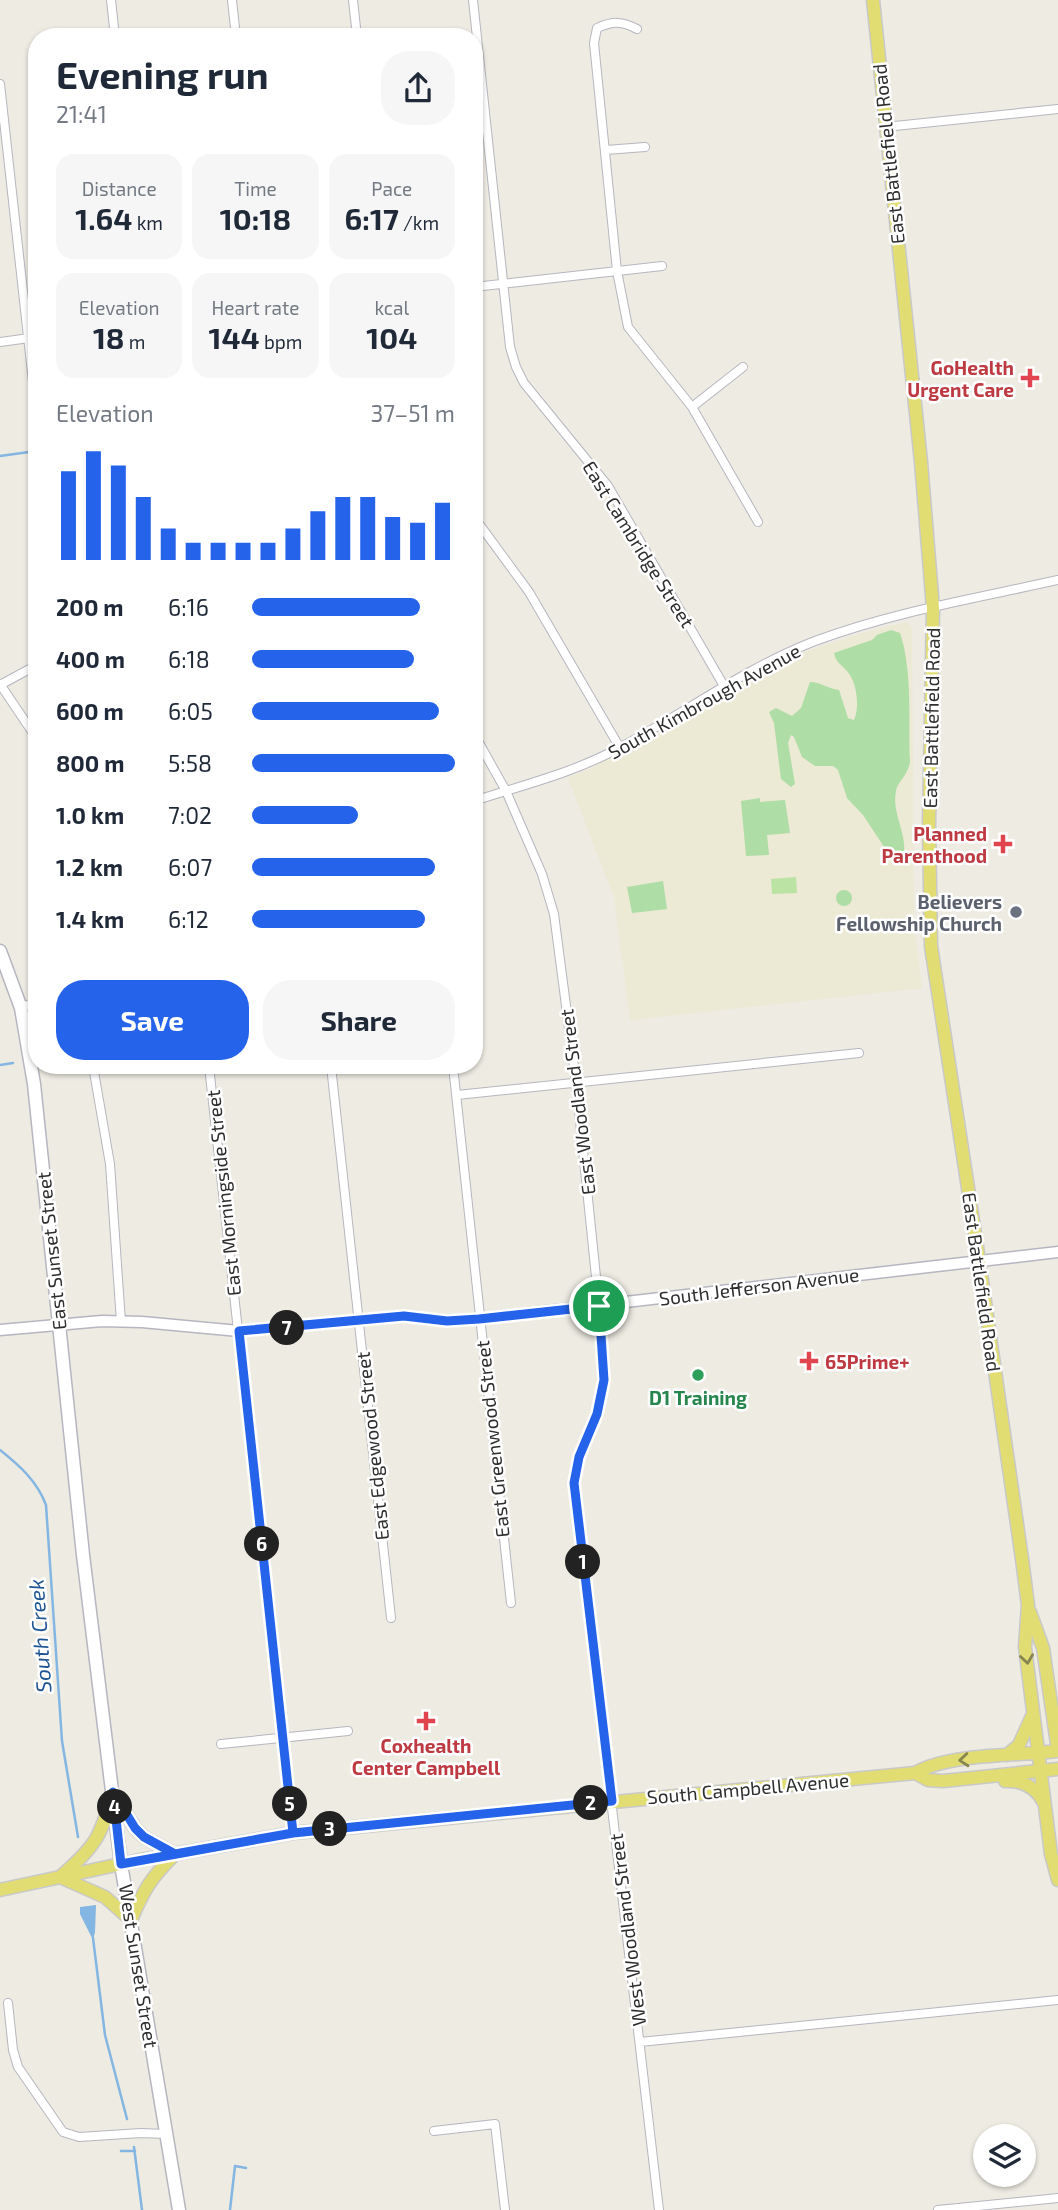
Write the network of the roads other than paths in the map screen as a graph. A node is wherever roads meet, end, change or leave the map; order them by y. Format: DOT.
graph roads {
  1 [pos="111,0"];
  2 [pos="232,0"];
  3 [pos="353,0"];
  4 [pos="473,0"];
  5 [pos="873,0"];
  6 [pos="114,28"];
  7 [pos="235,28"];
  8 [pos="356,28"];
  9 [pos="476,28"];
  10 [pos="636,29"];
  11 [pos="0,84"];
  12 [pos="483,89"];
  13 [pos="1058,110"];
  14 [pos="885,127"];
  15 [pos="645,147"];
  16 [pos="606,150"];
  17 [pos="662,266"];
  18 [pos="617,271"];
  19 [pos="505,284"];
  20 [pos="483,286"];
  21 [pos="28,306"];
  22 [pos="28,338"];
  23 [pos="0,342"];
  24 [pos="743,367"];
  25 [pos="692,407"];
  26 [pos="758,522"];
  27 [pos="483,529"];
  28 [pos="1058,580"];
  29 [pos="933,608"];
  30 [pos="28,670"];
  31 [pos="0,685"];
  32 [pos="724,686"];
  33 [pos="28,726"];
  34 [pos="620,748"];
  35 [pos="483,750"];
  36 [pos="506,791"];
  37 [pos="483,799"];
  38 [pos="0,951"];
  39 [pos="28,1004"];
  40 [pos="21,1007"];
  41 [pos="28,1048"];
  42 [pos="859,1053"];
  43 [pos="32,1074"];
  44 [pos="94,1074"];
  45 [pos="210,1074"];
  46 [pos="332,1074"];
  47 [pos="454,1074"];
  48 [pos="576,1082"];
  49 [pos="457,1095"];
  50 [pos="1058,1252"];
  51 [pos="979,1260"];
  52 [pos="599,1306"];
  53 [pos="479,1319"];
  54 [pos="359,1320"];
  55 [pos="121,1322"];
  56 [pos="58,1324"];
  57 [pos="0,1331"];
  58 [pos="239,1331"];
  59 [pos="574,1483"];
  60 [pos="83,1555"];
  61 [pos="511,1603"];
  62 [pos="1028,1605"];
  63 [pos="391,1618"];
  64 [pos="1052,1711"];
  65 [pos="1034,1712"];
  66 [pos="1058,1724"];
  67 [pos="348,1731"];
  68 [pos="283,1738"];
  69 [pos="221,1744"];
  70 [pos="1058,1751"];
  71 [pos="1040,1753"];
  72 [pos="1003,1756"];
  73 [pos="1058,1769"];
  74 [pos="1042,1771"];
  75 [pos="915,1773"];
  76 [pos="952,1779"];
  77 [pos="113,1792"];
  78 [pos="612,1801"];
  79 [pos="1045,1805"];
  80 [pos="293,1833"];
  81 [pos="175,1854"];
  82 [pos="121,1864"];
  83 [pos="60,1877"];
  84 [pos="1058,1880"];
  85 [pos="0,1890"];
  86 [pos="131,1920"];
  87 [pos="1058,2000"];
  88 [pos="8,2003"];
  89 [pos="640,2042"];
  90 [pos="433,2131"];
  91 [pos="167,2134"];
  92 [pos="1058,2198"];
  93 [pos="179,2210"];
  94 [pos="505,2210"];
  95 [pos="659,2210"];
  96 [pos="938,2210"];
  1 -- 6 [label="street"];
  2 -- 7 [label="street"];
  3 -- 8 [label="street"];
  4 -- 9 [label="street, East Cambridge Street"];
  5 -- 14 [label="main road, East Battlefield Road"];
  10 -- 16 [label="street"];
  11 -- 21 [label="street"];
  12 -- 19 [label="street, East Cambridge Street"];
  13 -- 14 [label="street"];
  14 -- 29 [label="main road, East Battlefield Road"];
  15 -- 16 [label="street"];
  16 -- 18 [label="street"];
  17 -- 18 [label="street"];
  18 -- 19 [label="street"];
  18 -- 25 [label="street"];
  19 -- 20 [label="street"];
  19 -- 32 [label="street, East Cambridge Street"];
  22 -- 23 [label="street"];
  24 -- 25 [label="street"];
  25 -- 26 [label="street"];
  27 -- 34 [label="street"];
  28 -- 29 [label="street, South Kimbrough Avenue"];
  29 -- 32 [label="street, South Kimbrough Avenue"];
  29 -- 51 [label="main road, East Battlefield Road"];
  30 -- 31 [label="street"];
  31 -- 33 [label="street"];
  32 -- 34 [label="street, South Kimbrough Avenue"];
  34 -- 36 [label="street, South Kimbrough Avenue"];
  35 -- 36 [label="street, East Woodland Street"];
  36 -- 37 [label="street, South Kimbrough Avenue"];
  36 -- 48 [label="street, East Woodland Street"];
  38 -- 40 [label="main road, East Sunset Street"];
  39 -- 40 [label="street"];
  40 -- 41 [label="main road, East Sunset Street"];
  42 -- 48 [label="street"];
  43 -- 56 [label="main road, East Sunset Street"];
  44 -- 55 [label="street"];
  45 -- 58 [label="street, East Morningside Street"];
  46 -- 54 [label="street, East Edgewood Street"];
  47 -- 49 [label="street, East Greenwood Street"];
  48 -- 49 [label="street"];
  48 -- 52 [label="street, East Woodland Street"];
  49 -- 53 [label="street, East Greenwood Street"];
  50 -- 51 [label="street, South Jefferson Avenue"];
  51 -- 52 [label="street, South Jefferson Avenue"];
  51 -- 62 [label="main road, East Battlefield Road"];
  52 -- 53 [label="street, South Jefferson Avenue"];
  52 -- 59 [label="street, East Woodland Street"];
  53 -- 54 [label="street, South Jefferson Avenue"];
  53 -- 61 [label="street, East Greenwood Street"];
  54 -- 58 [label="street, South Jefferson Avenue"];
  54 -- 63 [label="street, East Edgewood Street"];
  55 -- 56 [label="street, South Jefferson Avenue"];
  55 -- 58 [label="street, South Jefferson Avenue"];
  56 -- 57 [label="street, South Jefferson Avenue"];
  56 -- 60 [label="main road, East Sunset Street"];
  58 -- 68 [label="street, East Morningside Street"];
  59 -- 78 [label="street, West Woodland Street"];
  60 -- 77 [label="main road, West Sunset Street"];
  62 -- 64 [label="main road"];
  62 -- 65 [label="main road, one-way"];
  64 -- 66 [label="main road"];
  64 -- 70 [label="main road"];
  65 -- 71 [label="main road"];
  65 -- 72 [label="main road"];
  67 -- 68 [label="street"];
  68 -- 69 [label="street"];
  68 -- 80 [label="street, East Morningside Street"];
  70 -- 71 [label="main road, South Campbell Avenue"];
  71 -- 72 [label="main road, South Campbell Avenue"];
  71 -- 74 [label="main road"];
  72 -- 75 [label="main road, South Campbell Avenue, one-way"];
  73 -- 74 [label="main road, South Campbell Avenue"];
  74 -- 76 [label="main road, South Campbell Avenue"];
  74 -- 79 [label="main road"];
  75 -- 76 [label="main road, South Campbell Avenue"];
  75 -- 78 [label="main road, South Campbell Avenue"];
  76 -- 79 [label="main road"];
  77 -- 81 [label="main road"];
  77 -- 82 [label="main road, West Sunset Street"];
  77 -- 83 [label="main road"];
  78 -- 80 [label="main road, South Campbell Avenue"];
  78 -- 89 [label="street, West Woodland Street"];
  79 -- 84 [label="main road"];
  80 -- 81 [label="main road, South Campbell Avenue"];
  81 -- 82 [label="main road, South Campbell Avenue"];
  81 -- 86 [label="main road"];
  82 -- 83 [label="main road, South Campbell Avenue"];
  82 -- 86 [label="main road, West Sunset Street"];
  83 -- 85 [label="main road, South Campbell Avenue"];
  83 -- 86 [label="main road"];
  86 -- 91 [label="main road, West Sunset Street"];
  87 -- 89 [label="street"];
  88 -- 91 [label="street"];
  89 -- 95 [label="street, West Woodland Street"];
  90 -- 94 [label="street"];
  91 -- 93 [label="main road, West Sunset Street"];
  92 -- 96 [label="street"];
}
